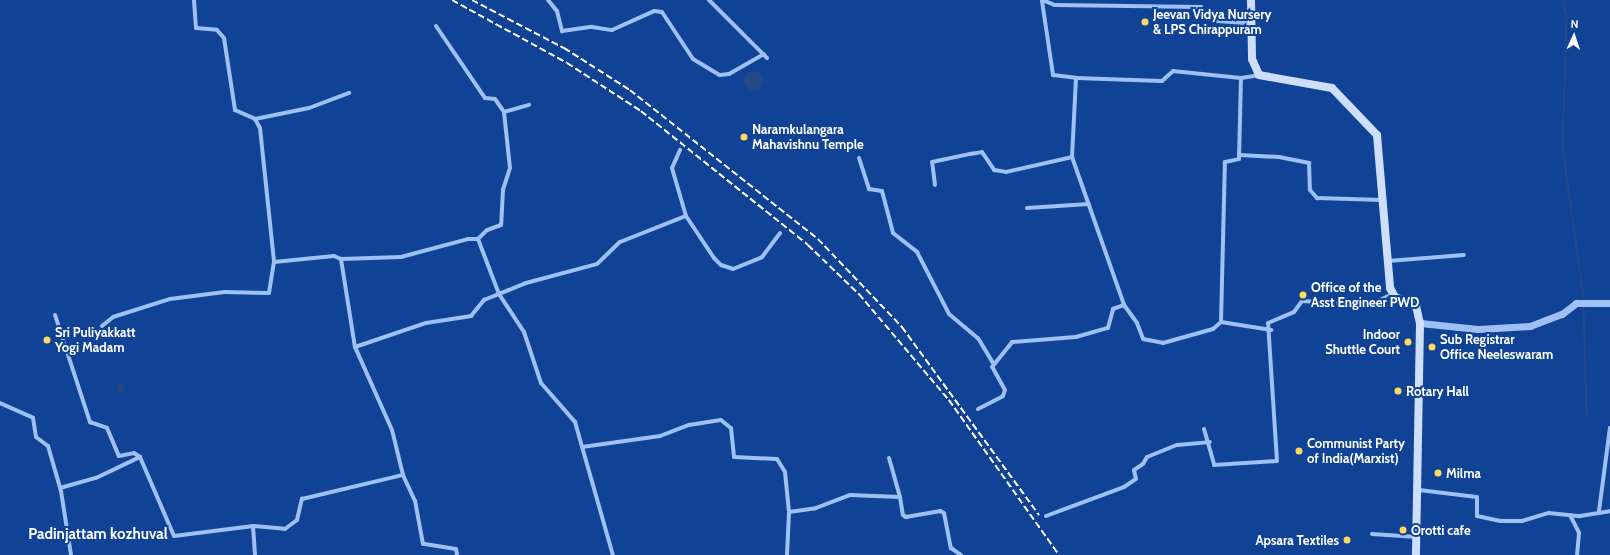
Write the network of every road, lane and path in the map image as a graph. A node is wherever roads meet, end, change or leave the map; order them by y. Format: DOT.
graph roads {
  1 [pos="194,0"];
  2 [pos="548,0"];
  3 [pos="709,0"];
  4 [pos="1042,0"];
  5 [pos="1142,0"];
  6 [pos="1251,0"];
  7 [pos="1141,6"];
  8 [pos="1249,23"];
  9 [pos="436,26"];
  10 [pos="764,54"];
  11 [pos="767,58"];
  12 [pos="1259,75"];
  13 [pos="1076,78"];
  14 [pos="1241,78"];
  15 [pos="349,93"];
  16 [pos="529,105"];
  17 [pos="504,112"];
  18 [pos="255,119"];
  19 [pos="680,150"];
  20 [pos="1239,155"];
  21 [pos="1072,157"];
  22 [pos="859,158"];
  23 [pos="935,185"];
  24 [pos="1382,200"];
  25 [pos="1089,204"];
  26 [pos="1027,208"];
  27 [pos="686,216"];
  28 [pos="780,233"];
  29 [pos="478,239"];
  30 [pos="1464,255"];
  31 [pos="341,259"];
  32 [pos="1388,261"];
  33 [pos="274,262"];
  34 [pos="499,294"];
  35 [pos="1393,294"];
  36 [pos="1610,303"];
  37 [pos="1124,305"];
  38 [pos="55,315"];
  39 [pos="1221,322"];
  40 [pos="1420,323"];
  41 [pos="102,326"];
  42 [pos="1271,330"];
  43 [pos="355,347"];
  44 [pos="993,363"];
  45 [pos="0,403"];
  46 [pos="978,409"];
  47 [pos="1610,428"];
  48 [pos="1204,429"];
  49 [pos="1210,442"];
  50 [pos="582,447"];
  51 [pos="140,457"];
  52 [pos="888,458"];
  53 [pos="403,475"];
  54 [pos="60,488"];
  55 [pos="1419,490"];
  56 [pos="900,497"];
  57 [pos="1599,511"];
  58 [pos="1610,511"];
  59 [pos="789,512"];
  60 [pos="1570,515"];
  61 [pos="1046,516"];
  62 [pos="253,526"];
  63 [pos="1372,534"];
  64 [pos="1417,537"];
  65 [pos="71,555"];
  66 [pos="255,555"];
  67 [pos="457,555"];
  68 [pos="613,555"];
  69 [pos="787,555"];
  70 [pos="961,555"];
  71 [pos="1416,555"];
  72 [pos="1577,555"];
  1 -- 18 [label="street"];
  2 -- 10 [label="street"];
  3 -- 10 [label="street"];
  4 -- 7 [label="street"];
  4 -- 13 [label="street"];
  5 -- 7 [label="street"];
  6 -- 8 [label="main road"];
  7 -- 8 [label="street"];
  8 -- 12 [label="main road"];
  9 -- 17 [label="street"];
  10 -- 11 [label="street"];
  12 -- 14 [label="street"];
  12 -- 24 [label="main road"];
  13 -- 14 [label="street"];
  13 -- 21 [label="street"];
  14 -- 20 [label="street"];
  15 -- 18 [label="street"];
  16 -- 17 [label="street"];
  17 -- 29 [label="street"];
  18 -- 33 [label="street"];
  19 -- 27 [label="street"];
  20 -- 24 [label="street"];
  20 -- 39 [label="street"];
  21 -- 23 [label="street"];
  21 -- 25 [label="street"];
  22 -- 44 [label="street"];
  24 -- 32 [label="main road"];
  25 -- 26 [label="street"];
  25 -- 37 [label="street"];
  27 -- 28 [label="street"];
  27 -- 34 [label="street"];
  29 -- 31 [label="street"];
  29 -- 34 [label="street"];
  30 -- 32 [label="street"];
  31 -- 33 [label="street"];
  31 -- 43 [label="street"];
  32 -- 35 [label="main road"];
  33 -- 41 [label="street"];
  34 -- 43 [label="street"];
  34 -- 50 [label="street"];
  35 -- 40 [label="main road"];
  35 -- 42 [label="street"];
  36 -- 40 [label="street"];
  37 -- 39 [label="street"];
  37 -- 44 [label="street"];
  38 -- 51 [label="street"];
  39 -- 42 [label="street"];
  40 -- 55 [label="main road"];
  42 -- 49 [label="street"];
  43 -- 53 [label="street"];
  44 -- 46 [label="street"];
  45 -- 54 [label="street"];
  47 -- 57 [label="street"];
  48 -- 49 [label="street"];
  49 -- 61 [label="street"];
  50 -- 59 [label="street"];
  50 -- 68 [label="street"];
  51 -- 54 [label="street"];
  51 -- 62 [label="street"];
  52 -- 56 [label="street"];
  53 -- 62 [label="street"];
  53 -- 67 [label="street"];
  54 -- 65 [label="street"];
  55 -- 60 [label="street"];
  55 -- 64 [label="main road"];
  56 -- 59 [label="street"];
  56 -- 70 [label="street"];
  57 -- 58 [label="street"];
  57 -- 60 [label="street"];
  59 -- 69 [label="street"];
  60 -- 72 [label="street"];
  62 -- 66 [label="street"];
  63 -- 64 [label="street"];
  64 -- 71 [label="main road"];
}
